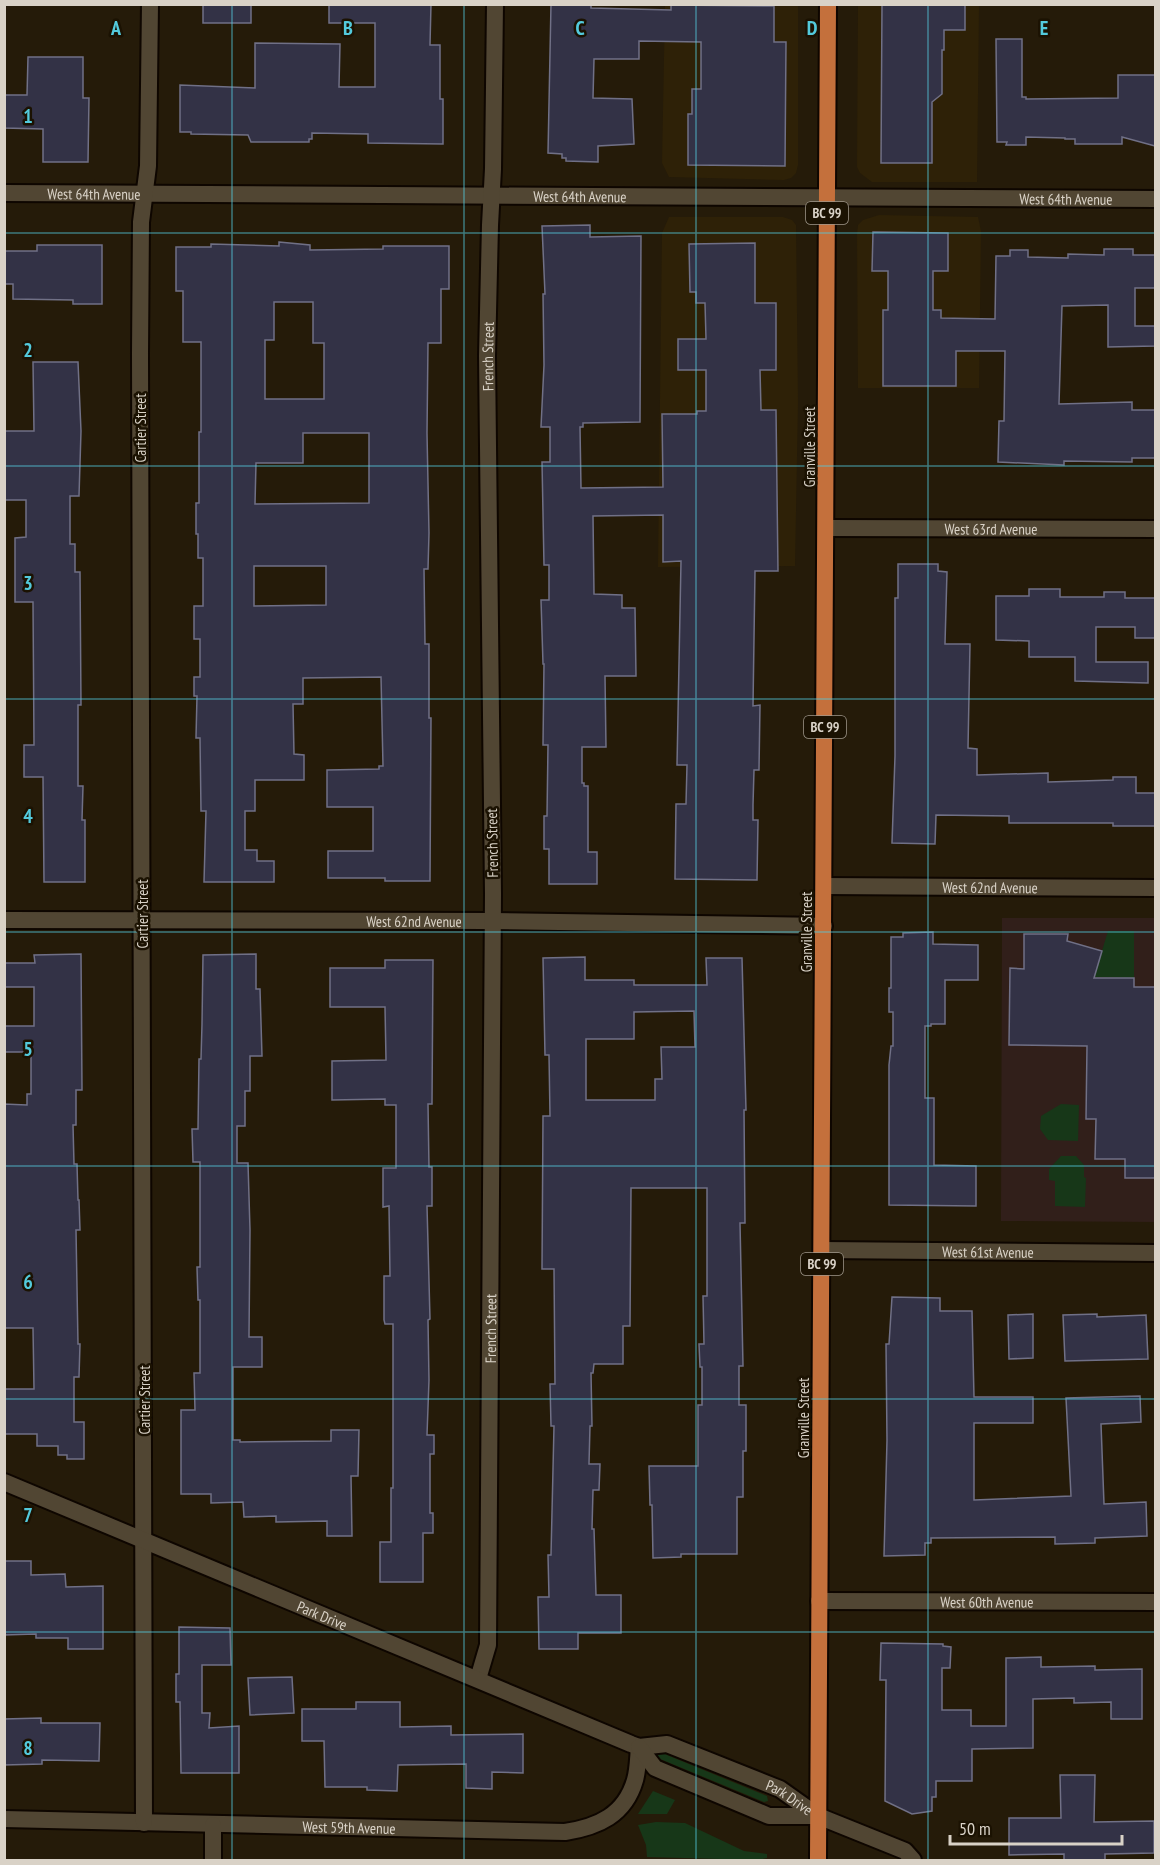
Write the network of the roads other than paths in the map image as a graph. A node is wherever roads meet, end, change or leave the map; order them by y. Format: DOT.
graph roads {
  1 [pos="150,4"];
  2 [pos="495,4"];
  3 [pos="828,4"];
  4 [pos="4,192"];
  5 [pos="145,194"];
  6 [pos="492,196"];
  7 [pos="827,197"];
  8 [pos="1155,200"];
  9 [pos="826,528"];
  10 [pos="1155,529"];
  11 [pos="824,886"];
  12 [pos="1155,888"];
  13 [pos="4,920"];
  14 [pos="142,920"];
  15 [pos="493,921"];
  16 [pos="824,926"];
  17 [pos="822,1250"];
  18 [pos="1155,1253"];
  19 [pos="4,1482"];
  20 [pos="144,1541"];
  21 [pos="819,1601"];
  22 [pos="1155,1602"];
  23 [pos="478,1679"];
  24 [pos="639,1747"];
  25 [pos="818,1816"];
  26 [pos="4,1819"];
  27 [pos="144,1823"];
  28 [pos="213,1825"];
  29 [pos="213,1860"];
  30 [pos="818,1860"];
  31 [pos="913,1860"];
  1 -- 5 [label="street, Cartier Street"];
  2 -- 6 [label="street, French Street"];
  3 -- 7 [label="highway, Granville Street / BC 99"];
  4 -- 5 [label="street, West 64th Avenue"];
  5 -- 6 [label="street, West 64th Avenue"];
  5 -- 14 [label="street, Cartier Street"];
  6 -- 7 [label="street, West 64th Avenue"];
  6 -- 15 [label="street, French Street"];
  7 -- 8 [label="street, West 64th Avenue"];
  7 -- 9 [label="highway, Granville Street / BC 99"];
  9 -- 10 [label="street, West 63rd Avenue"];
  9 -- 11 [label="highway, Granville Street / BC 99"];
  11 -- 12 [label="street, West 62nd Avenue"];
  11 -- 16 [label="highway, Granville Street / BC 99"];
  13 -- 14 [label="street, West 62nd Avenue"];
  14 -- 15 [label="street, West 62nd Avenue"];
  14 -- 20 [label="street, Cartier Street"];
  15 -- 16 [label="street, West 62nd Avenue"];
  15 -- 23 [label="street, French Street"];
  16 -- 17 [label="highway, Granville Street / BC 99"];
  17 -- 18 [label="street, West 61st Avenue"];
  17 -- 21 [label="highway, Granville Street / BC 99"];
  19 -- 20 [label="street, Park Drive"];
  20 -- 23 [label="street, Park Drive"];
  20 -- 27 [label="street, Cartier Street"];
  21 -- 22 [label="street, West 60th Avenue"];
  21 -- 25 [label="highway, Granville Street / BC 99"];
  23 -- 24 [label="street, Park Drive"];
  24 -- 25 [label="street, Park Drive"];
  24 -- 25 [label="street, Park Drive"];
  24 -- 28 [label="street, West 59th Avenue"];
  25 -- 30 [label="highway, Granville Street / BC 99"];
  25 -- 31 [label="street"];
  26 -- 27 [label="street, West 59th Avenue"];
  27 -- 28 [label="street, West 59th Avenue"];
  28 -- 29 [label="street"];
}
